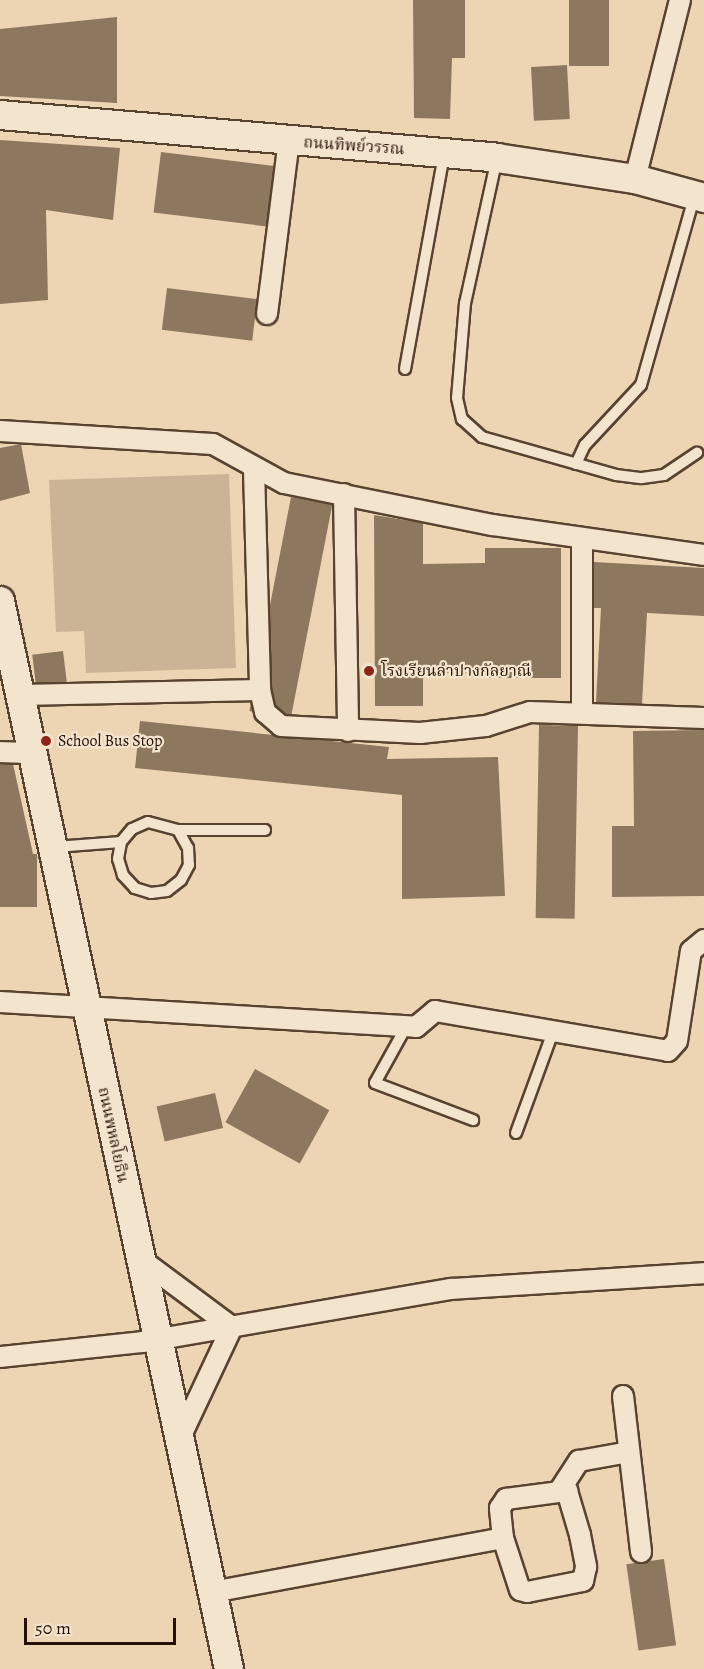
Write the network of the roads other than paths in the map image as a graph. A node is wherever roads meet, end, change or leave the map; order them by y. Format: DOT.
graph roads {
  1 [pos="680,0"];
  2 [pos="0,115"];
  3 [pos="289,141"];
  4 [pos="445,152"];
  5 [pos="497,158"];
  6 [pos="635,179"];
  7 [pos="699,196"];
  8 [pos="267,315"];
  9 [pos="405,369"];
  10 [pos="0,431"];
  11 [pos="697,453"];
  12 [pos="576,464"];
  13 [pos="254,470"];
  14 [pos="344,494"];
  15 [pos="582,539"];
  16 [pos="704,555"];
  17 [pos="0,601"];
  18 [pos="4,642"];
  19 [pos="260,690"];
  20 [pos="20,695"];
  21 [pos="582,713"];
  22 [pos="704,718"];
  23 [pos="348,731"];
  24 [pos="0,752"];
  25 [pos="32,753"];
  26 [pos="178,830"];
  27 [pos="265,830"];
  28 [pos="122,842"];
  29 [pos="52,848"];
  30 [pos="704,940"];
  31 [pos="0,1002"];
  32 [pos="86,1009"];
  33 [pos="406,1027"];
  34 [pos="553,1032"];
  35 [pos="473,1120"];
  36 [pos="516,1133"];
  37 [pos="138,1257"];
  38 [pos="704,1273"];
  39 [pos="232,1327"];
  40 [pos="156,1340"];
  41 [pos="0,1357"];
  42 [pos="623,1396"];
  43 [pos="178,1442"];
  44 [pos="629,1452"];
  45 [pos="560,1490"];
  46 [pos="503,1538"];
  47 [pos="641,1552"];
  48 [pos="212,1592"];
  49 [pos="229,1669"];
  1 -- 6 [label="street"];
  2 -- 3 [label="main road, ถนนทิพย์วรรณ"];
  3 -- 4 [label="main road, ถนนทิพย์วรรณ"];
  3 -- 8 [label="street"];
  4 -- 5 [label="main road, ถนนทิพย์วรรณ"];
  4 -- 9 [label="lane"];
  5 -- 6 [label="main road, ถนนทิพย์วรรณ"];
  5 -- 12 [label="lane"];
  6 -- 7 [label="main road, ถนนทิพย์วรรณ"];
  7 -- 12 [label="lane"];
  10 -- 13 [label="street"];
  11 -- 12 [label="lane"];
  13 -- 14 [label="street"];
  13 -- 19 [label="street"];
  14 -- 15 [label="street"];
  14 -- 23 [label="street"];
  15 -- 16 [label="street"];
  15 -- 21 [label="street"];
  17 -- 18 [label="main road, ถนนพหลโยธิน"];
  18 -- 20 [label="main road, ถนนพหลโยธิน"];
  19 -- 20 [label="street"];
  19 -- 23 [label="street"];
  20 -- 25 [label="main road, ถนนพหลโยธิน"];
  21 -- 22 [label="street"];
  21 -- 23 [label="street"];
  24 -- 25 [label="street"];
  25 -- 29 [label="main road, ถนนพหลโยธิน"];
  26 -- 27 [label="lane"];
  26 -- 28 [label="lane"];
  26 -- 28 [label="lane"];
  28 -- 29 [label="lane"];
  29 -- 32 [label="main road, ถนนพหลโยธิน"];
  30 -- 34 [label="street"];
  31 -- 32 [label="street"];
  32 -- 33 [label="street"];
  32 -- 37 [label="main road, ถนนพหลโยธิน"];
  33 -- 34 [label="street"];
  33 -- 35 [label="lane"];
  34 -- 36 [label="lane"];
  37 -- 39 [label="street"];
  37 -- 40 [label="main road, ถนนพหลโยธิน"];
  38 -- 39 [label="street"];
  39 -- 40 [label="street"];
  39 -- 43 [label="street"];
  40 -- 41 [label="street"];
  40 -- 43 [label="main road, ถนนพหลโยธิน"];
  42 -- 44 [label="street"];
  43 -- 48 [label="main road, ถนนพหลโยธิน"];
  44 -- 45 [label="street"];
  44 -- 47 [label="street"];
  45 -- 46 [label="street"];
  45 -- 46 [label="street"];
  46 -- 48 [label="street"];
  48 -- 49 [label="main road, ถนนพหลโยธิน"];
}
